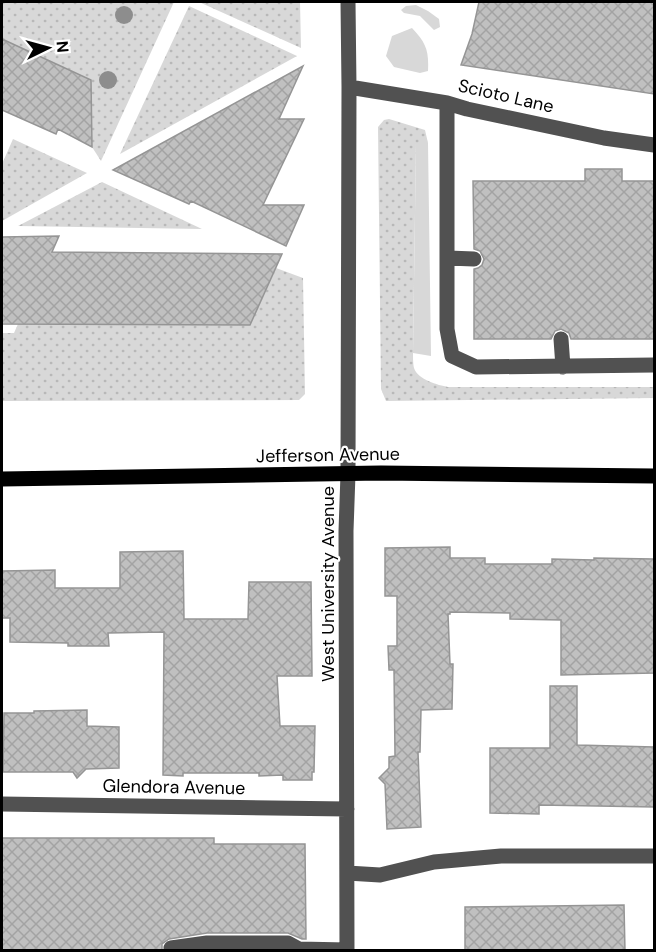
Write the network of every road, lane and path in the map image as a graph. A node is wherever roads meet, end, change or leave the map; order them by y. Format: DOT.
graph roads {
  1 [pos="348,2"];
  2 [pos="349,87"];
  3 [pos="447,103"];
  4 [pos="654,145"];
  5 [pos="448,258"];
  6 [pos="474,259"];
  7 [pos="561,339"];
  8 [pos="654,365"];
  9 [pos="564,367"];
  10 [pos="348,474"];
  11 [pos="654,476"];
  12 [pos="2,479"];
  13 [pos="2,804"];
  14 [pos="346,809"];
  15 [pos="654,856"];
  16 [pos="346,873"];
  17 [pos="177,950"];
  18 [pos="297,950"];
  19 [pos="347,950"];
  1 -- 2 [label="street, West University Avenue"];
  2 -- 3 [label="street, Scioto Lane"];
  2 -- 10 [label="street, West University Avenue"];
  3 -- 4 [label="street, Scioto Lane"];
  3 -- 5 [label="street"];
  5 -- 6 [label="street"];
  5 -- 9 [label="street"];
  7 -- 9 [label="street"];
  8 -- 9 [label="street"];
  10 -- 11 [label="main road, Jefferson Avenue"];
  10 -- 12 [label="main road, Jefferson Avenue"];
  10 -- 14 [label="street, West University Avenue"];
  13 -- 14 [label="street, Glendora Avenue"];
  14 -- 16 [label="street, West University Avenue"];
  15 -- 16 [label="street"];
  16 -- 19 [label="street, West University Avenue"];
  17 -- 18 [label="street"];
  18 -- 19 [label="street"];
}
